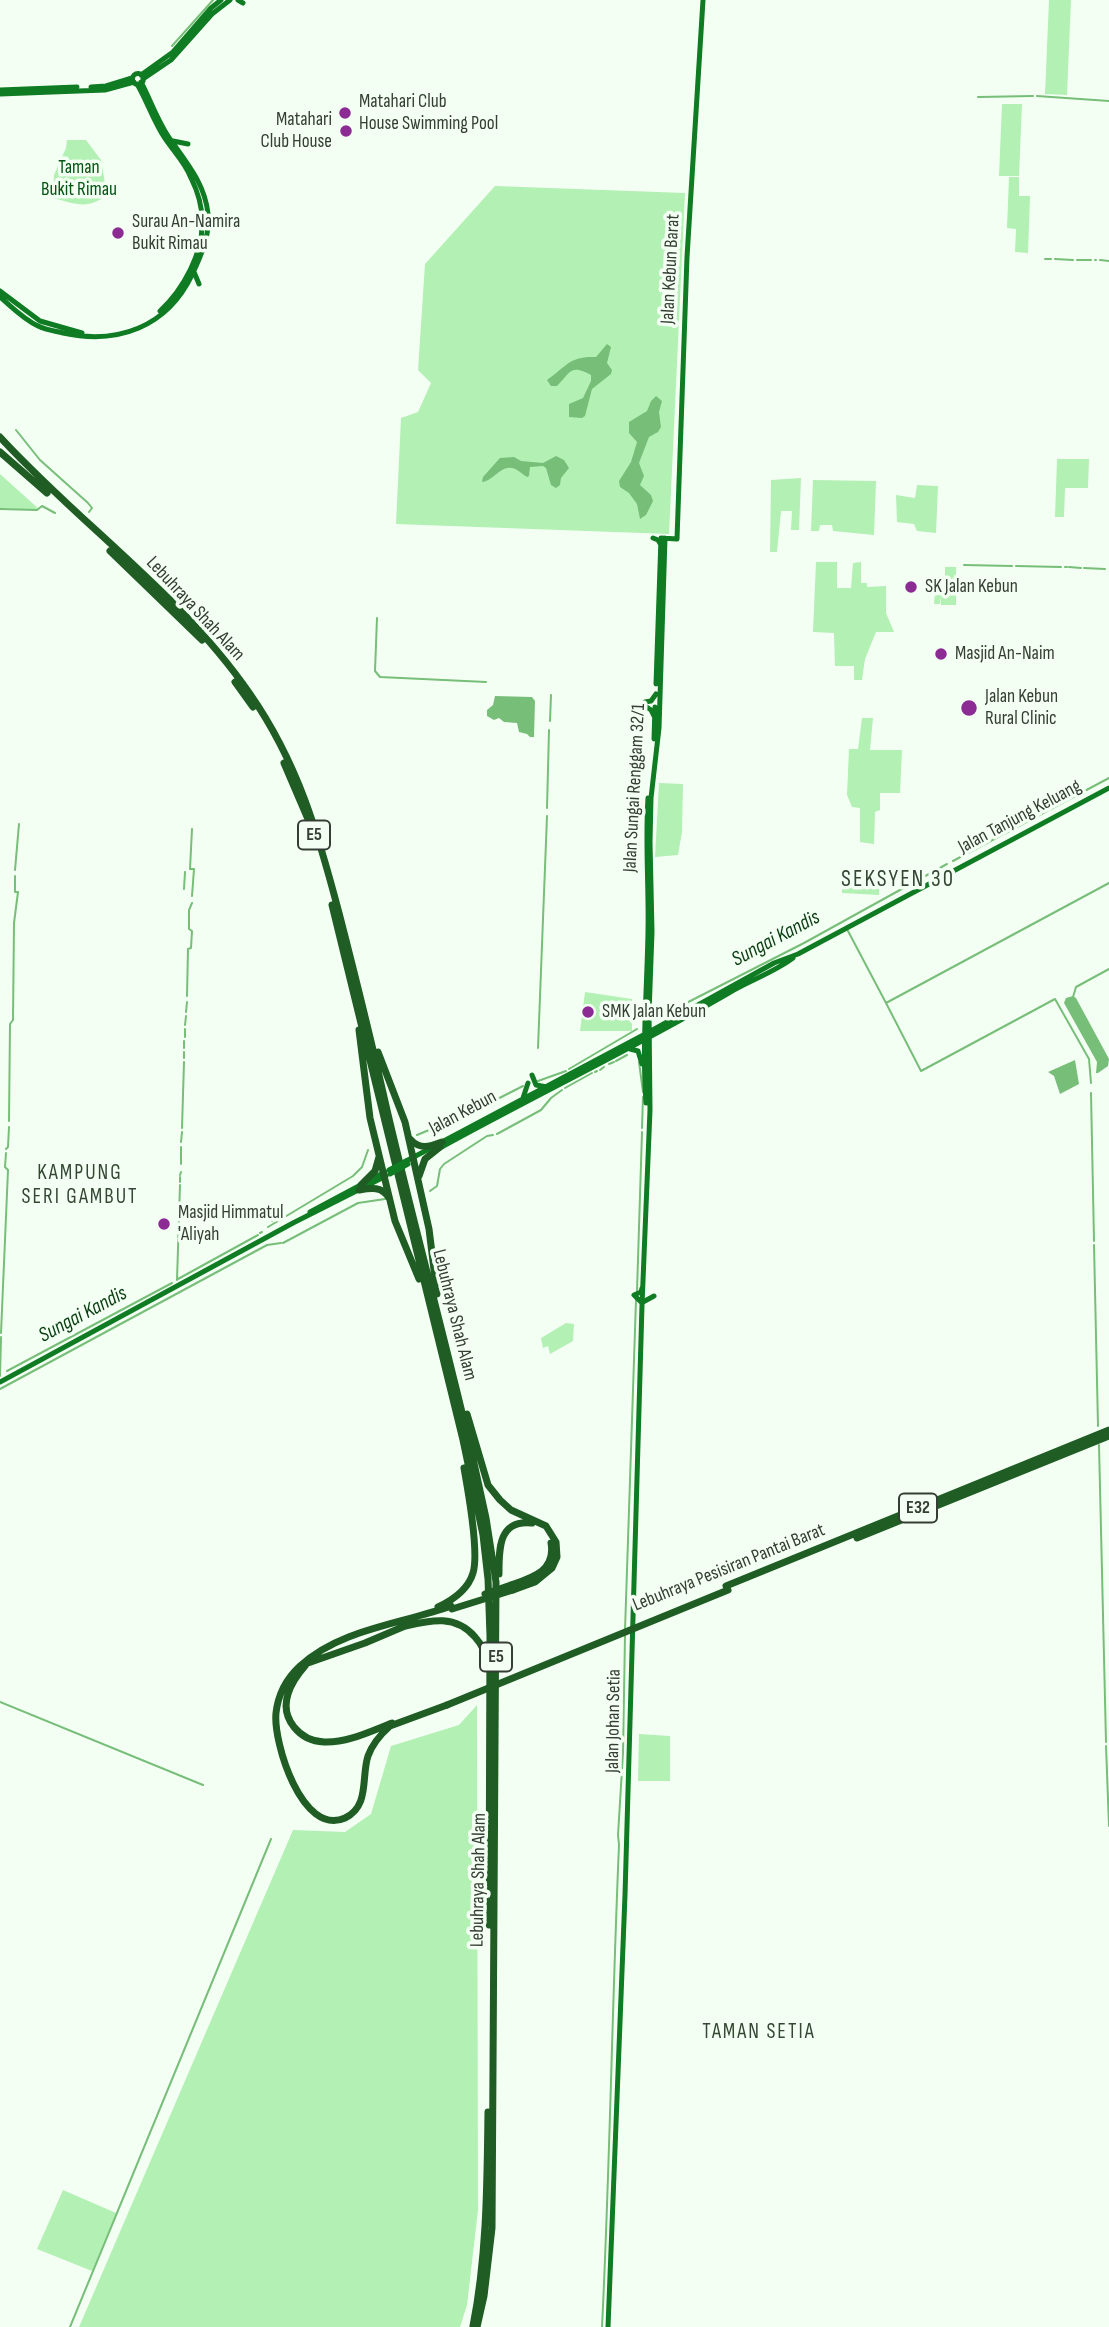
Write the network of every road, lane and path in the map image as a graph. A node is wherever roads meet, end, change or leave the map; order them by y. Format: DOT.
graph roads {
  1 [pos="221,0"];
  2 [pos="230,0"];
  3 [pos="703,0"];
  4 [pos="138,80"];
  5 [pos="0,92"];
  6 [pos="168,140"];
  7 [pos="186,162"];
  8 [pos="195,269"];
  9 [pos="187,282"];
  10 [pos="0,291"];
  11 [pos="0,297"];
  12 [pos="163,310"];
  13 [pos="136,330"];
  14 [pos="119,335"];
  15 [pos="0,437"];
  16 [pos="0,452"];
  17 [pos="653,538"];
  18 [pos="663,541"];
  19 [pos="660,612"];
  20 [pos="656,694"];
  21 [pos="657,717"];
  22 [pos="1109,788"];
  23 [pos="649,906"];
  24 [pos="767,970"];
  25 [pos="354,996"];
  26 [pos="363,1001"];
  27 [pos="649,1014"];
  28 [pos="645,1021"];
  29 [pos="665,1023"];
  30 [pos="647,1036"];
  31 [pos="634,1040"];
  32 [pos="629,1048"];
  33 [pos="532,1075"];
  34 [pos="528,1083"];
  35 [pos="645,1084"];
  36 [pos="549,1086"];
  37 [pos="521,1101"];
  38 [pos="649,1116"];
  39 [pos="407,1132"];
  40 [pos="441,1144"];
  41 [pos="379,1154"];
  42 [pos="410,1161"];
  43 [pos="387,1173"];
  44 [pos="418,1181"];
  45 [pos="360,1188"];
  46 [pos="391,1202"];
  47 [pos="642,1288"];
  48 [pos="642,1305"];
  49 [pos="433,1323"];
  50 [pos="446,1344"];
  51 [pos="0,1382"];
  52 [pos="449,1388"];
  53 [pos="1109,1430"];
  54 [pos="1109,1436"];
  55 [pos="512,1588"];
  56 [pos="727,1588"];
  57 [pos="452,1608"];
  58 [pos="409,1620"];
  59 [pos="401,1628"];
  60 [pos="307,1663"];
  61 [pos="285,1691"];
  62 [pos="446,1703"];
  63 [pos="496,1704"];
  64 [pos="490,1796"];
  65 [pos="475,2327"];
  66 [pos="608,2327"];
  1 -- 4 [label="main road"];
  2 -- 4 [label="main road"];
  3 -- 18 [label="main road, Jalan Kebun Barat"];
  4 -- 5 [label="main road"];
  4 -- 6 [label="main road"];
  6 -- 7 [label="main road"];
  6 -- 7 [label="main road"];
  6 -- 7 [label="main road"];
  7 -- 8 [label="main road"];
  7 -- 9 [label="main road"];
  8 -- 9 [label="main road"];
  8 -- 9 [label="main road"];
  9 -- 12 [label="main road"];
  10 -- 12 [label="main road"];
  11 -- 14 [label="main road"];
  12 -- 13 [label="main road"];
  13 -- 14 [label="main road"];
  13 -- 14 [label="main road"];
  15 -- 26 [label="highway, Lebuhraya Shah Alam / E5"];
  16 -- 25 [label="highway, Lebuhraya Shah Alam / E5"];
  17 -- 18 [label="main road"];
  18 -- 19 [label="main road, Jalan Sungai Renggam 32/1"];
  19 -- 20 [label="main road, Jalan Sungai Renggam 32/1"];
  19 -- 21 [label="main road, Jalan Sungai Renggam 32/1"];
  20 -- 21 [label="main road, Jalan Sungai Renggam 32/1"];
  20 -- 21 [label="main road"];
  21 -- 23 [label="main road, Jalan Sungai Renggam 32/1"];
  22 -- 24 [label="main road, Jalan Tanjung Keluang"];
  23 -- 27 [label="main road, Jalan Sungai Renggam 32/1"];
  23 -- 28 [label="main road, Jalan Sungai Renggam 32/1"];
  24 -- 29 [label="main road, Jalan Tanjung Keluang"];
  24 -- 30 [label="main road, Jalan Tanjung Keluang"];
  25 -- 41 [label="highway"];
  25 -- 49 [label="highway, Lebuhraya Shah Alam / E5"];
  26 -- 39 [label="highway"];
  26 -- 50 [label="highway, Lebuhraya Shah Alam / E5"];
  27 -- 29 [label="main road"];
  27 -- 30 [label="main road, Jalan Sungai Renggam 32/1"];
  28 -- 30 [label="main road, Jalan Sungai Renggam 32/1"];
  28 -- 31 [label="main road"];
  29 -- 30 [label="main road, Jalan Tanjung Keluang"];
  30 -- 31 [label="main road, Jalan Kebun"];
  30 -- 32 [label="main road, Jalan Kebun"];
  30 -- 35 [label="main road"];
  30 -- 38 [label="main road"];
  31 -- 36 [label="main road, Jalan Kebun"];
  32 -- 35 [label="main road"];
  32 -- 40 [label="main road, Jalan Kebun"];
  33 -- 36 [label="main road"];
  34 -- 37 [label="main road"];
  35 -- 38 [label="main road"];
  36 -- 37 [label="main road, Jalan Kebun"];
  37 -- 40 [label="main road, Jalan Kebun"];
  38 -- 47 [label="main road"];
  39 -- 40 [label="highway"];
  39 -- 42 [label="highway"];
  40 -- 42 [label="main road, Jalan Kebun"];
  40 -- 44 [label="highway"];
  41 -- 43 [label="highway"];
  41 -- 45 [label="highway"];
  42 -- 43 [label="main road, Jalan Kebun, bridge"];
  42 -- 44 [label="highway"];
  43 -- 45 [label="main road, Jalan Kebun"];
  43 -- 46 [label="highway"];
  44 -- 50 [label="highway"];
  45 -- 46 [label="highway"];
  45 -- 51 [label="main road, Jalan Kebun"];
  46 -- 49 [label="highway"];
  47 -- 48 [label="main road"];
  47 -- 48 [label="main road"];
  48 -- 66 [label="main road, Jalan Johan Setia"];
  49 -- 52 [label="highway, Lebuhraya Shah Alam / E5"];
  50 -- 55 [label="highway"];
  50 -- 63 [label="highway, Lebuhraya Shah Alam / E5"];
  52 -- 58 [label="highway"];
  52 -- 64 [label="highway, Lebuhraya Shah Alam / E5"];
  53 -- 56 [label="highway, Lebuhraya Pesisiran Pantai Barat / E32"];
  54 -- 56 [label="highway, Lebuhraya Pesisiran Pantai Barat / E32"];
  55 -- 57 [label="highway, bridge"];
  55 -- 63 [label="highway"];
  56 -- 62 [label="highway, Lebuhraya Pesisiran Pantai Barat / E32, bridge"];
  57 -- 58 [label="highway"];
  57 -- 59 [label="highway"];
  58 -- 62 [label="highway, Lebuhraya Pesisiran Pantai Barat / E32"];
  59 -- 60 [label="highway"];
  59 -- 64 [label="highway"];
  60 -- 61 [label="highway"];
  60 -- 62 [label="highway, Lebuhraya Pesisiran Pantai Barat / E32"];
  63 -- 65 [label="highway, Lebuhraya Shah Alam / E5"];
  64 -- 65 [label="highway, Lebuhraya Shah Alam / E5"];
}
